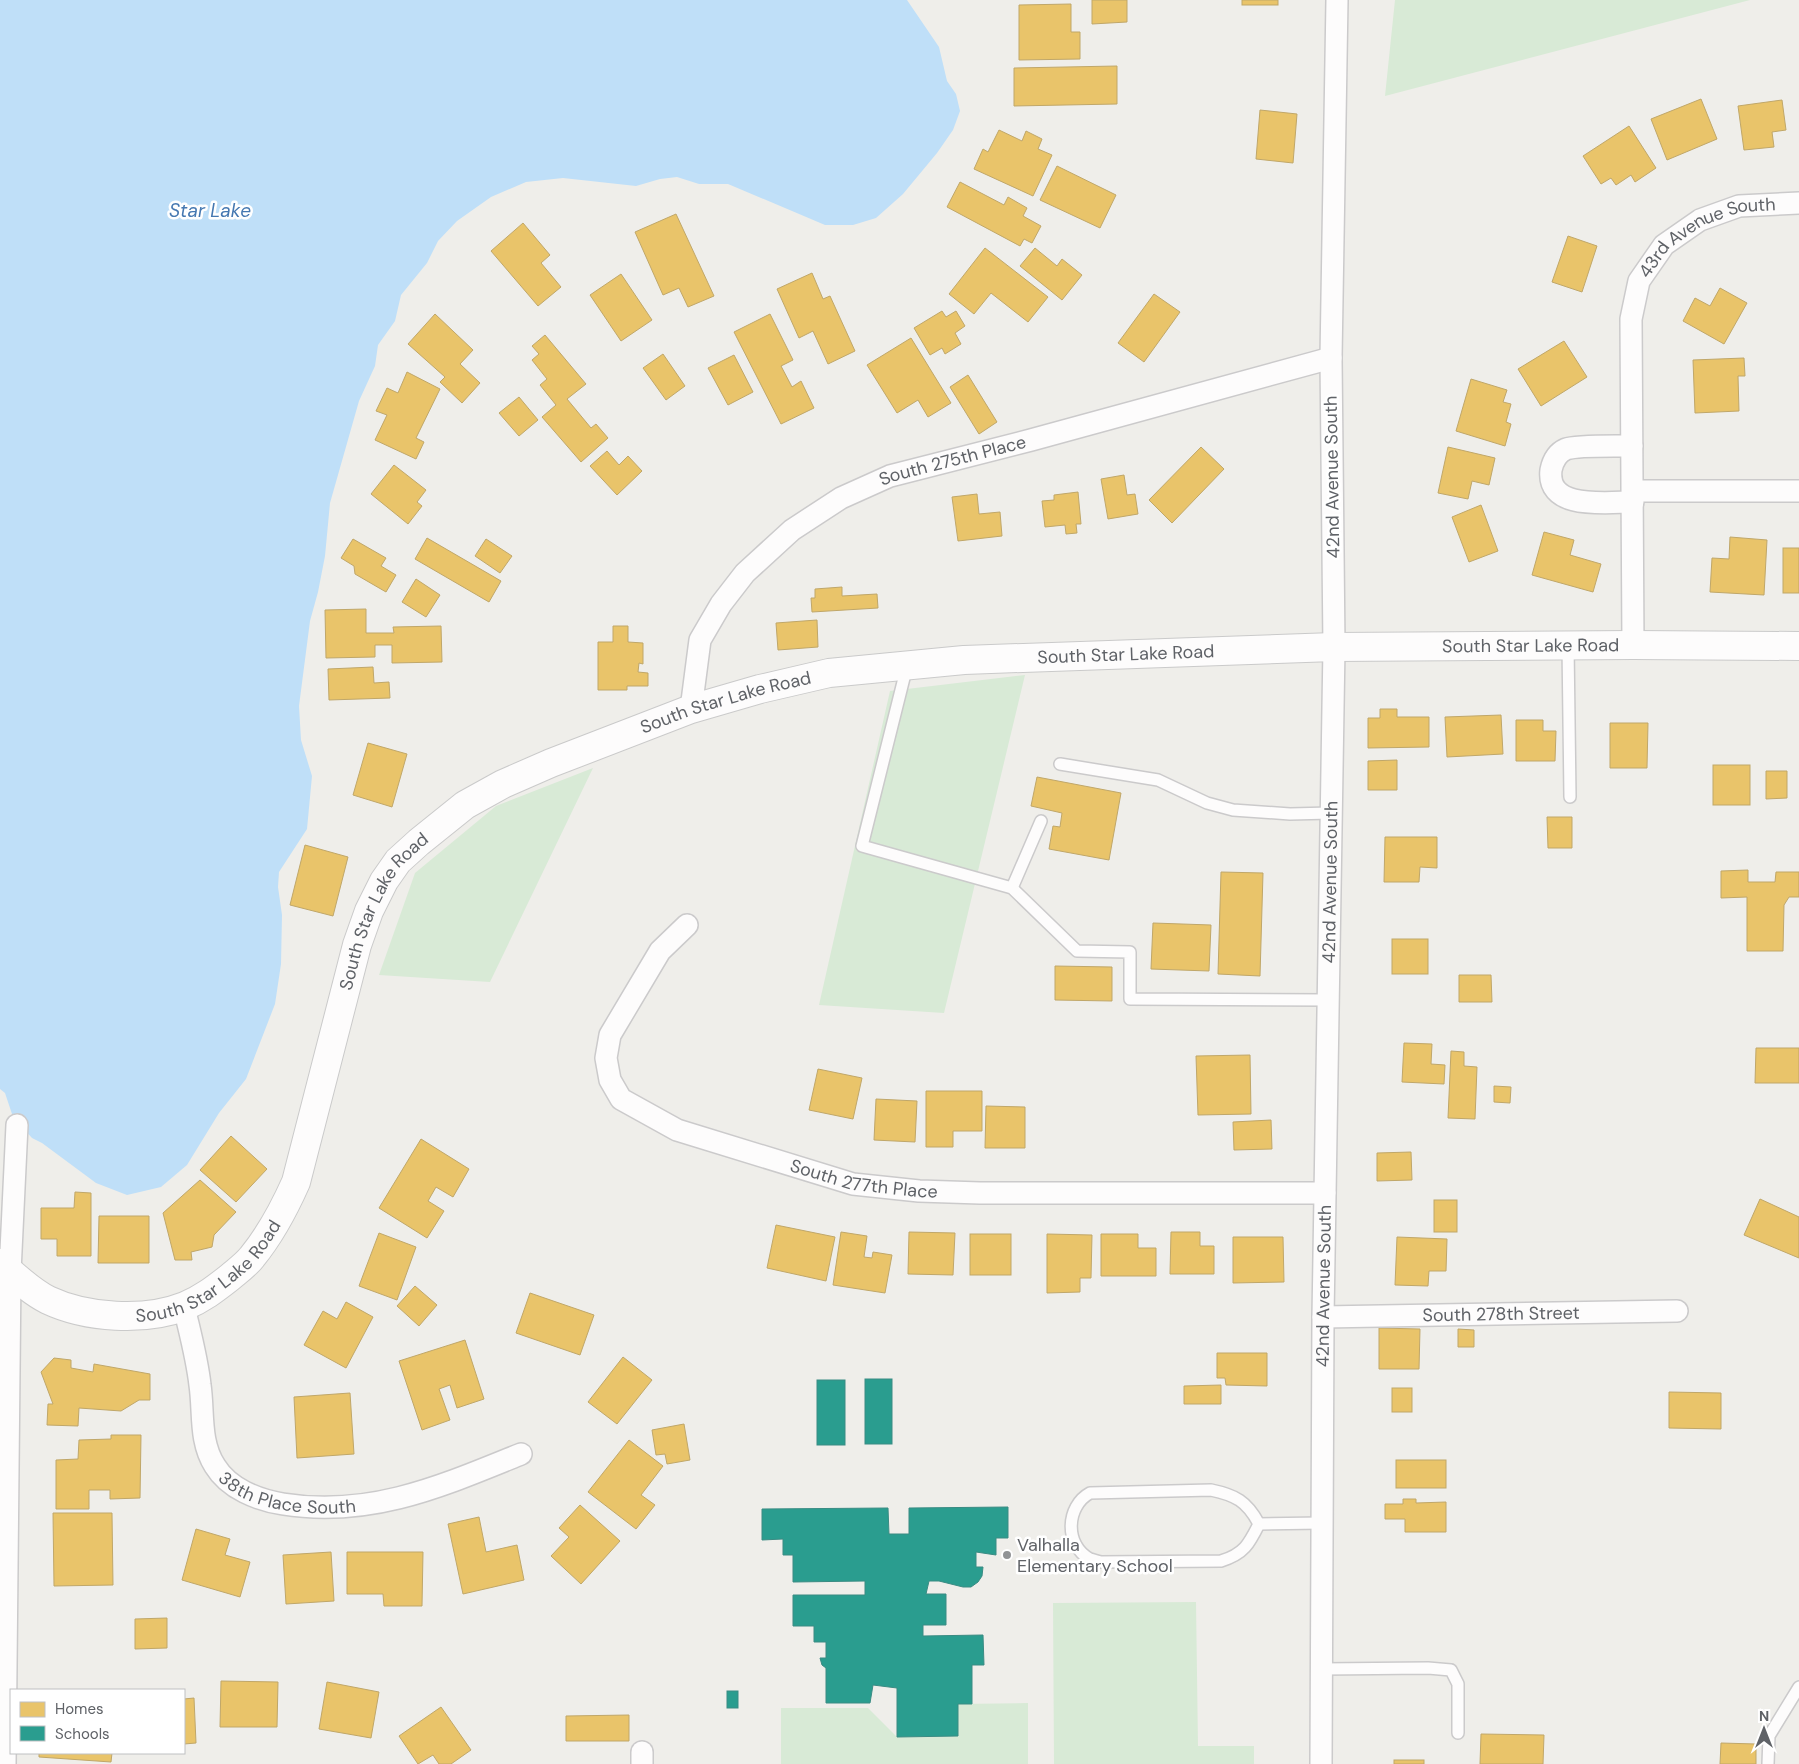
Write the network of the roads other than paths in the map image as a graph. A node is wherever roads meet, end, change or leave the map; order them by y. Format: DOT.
graph roads {
  1 [pos="1337,0"];
  2 [pos="1799,203"];
  3 [pos="1331,358"];
  4 [pos="1632,446"];
  5 [pos="1799,491"];
  6 [pos="1633,497"];
  7 [pos="1568,645"];
  8 [pos="1633,645"];
  9 [pos="1799,646"];
  10 [pos="1334,648"];
  11 [pos="907,666"];
  12 [pos="690,709"];
  13 [pos="1060,764"];
  14 [pos="1570,797"];
  15 [pos="1331,812"];
  16 [pos="1041,821"];
  17 [pos="1012,888"];
  18 [pos="686,925"];
  19 [pos="1328,1000"];
  20 [pos="17,1125"];
  21 [pos="1324,1193"];
  22 [pos="5,1267"];
  23 [pos="184,1307"];
  24 [pos="1677,1311"];
  25 [pos="1323,1317"];
  26 [pos="521,1454"];
  27 [pos="1322,1523"];
  28 [pos="1259,1524"];
  29 [pos="1322,1669"];
  30 [pos="1799,1687"];
  31 [pos="1458,1733"];
  32 [pos="5,1764"];
  33 [pos="1321,1764"];
  34 [pos="1768,1764"];
  1 -- 3 [label="street, 42nd Avenue South"];
  2 -- 4 [label="street, 43rd Avenue South"];
  3 -- 10 [label="street, 42nd Avenue South"];
  3 -- 12 [label="street, South 275th Place"];
  4 -- 6 [label="street, 43rd Avenue South"];
  4 -- 6 [label="street"];
  5 -- 6 [label="street"];
  6 -- 8 [label="street, 43rd Avenue South"];
  7 -- 8 [label="street, South Star Lake Road"];
  7 -- 10 [label="street, South Star Lake Road"];
  7 -- 14 [label="lane"];
  8 -- 9 [label="street, South Star Lake Road"];
  10 -- 11 [label="street, South Star Lake Road"];
  10 -- 15 [label="street, 42nd Avenue South"];
  11 -- 12 [label="street, South Star Lake Road"];
  11 -- 17 [label="lane"];
  12 -- 23 [label="street, South Star Lake Road"];
  13 -- 15 [label="lane"];
  15 -- 19 [label="street, 42nd Avenue South"];
  16 -- 17 [label="lane"];
  17 -- 19 [label="lane"];
  18 -- 21 [label="street, South 277th Place"];
  19 -- 21 [label="street, 42nd Avenue South"];
  20 -- 22 [label="street"];
  21 -- 25 [label="street, 42nd Avenue South"];
  22 -- 23 [label="street, South Star Lake Road"];
  22 -- 32 [label="street"];
  23 -- 26 [label="street, 38th Place South"];
  24 -- 25 [label="street, South 278th Street"];
  25 -- 27 [label="street, 42nd Avenue South"];
  27 -- 28 [label="lane"];
  27 -- 29 [label="street, 42nd Avenue South"];
  28 -- 28 [label="lane"];
  29 -- 31 [label="lane"];
  29 -- 33 [label="street, 42nd Avenue South"];
  30 -- 34 [label="lane"];
}
